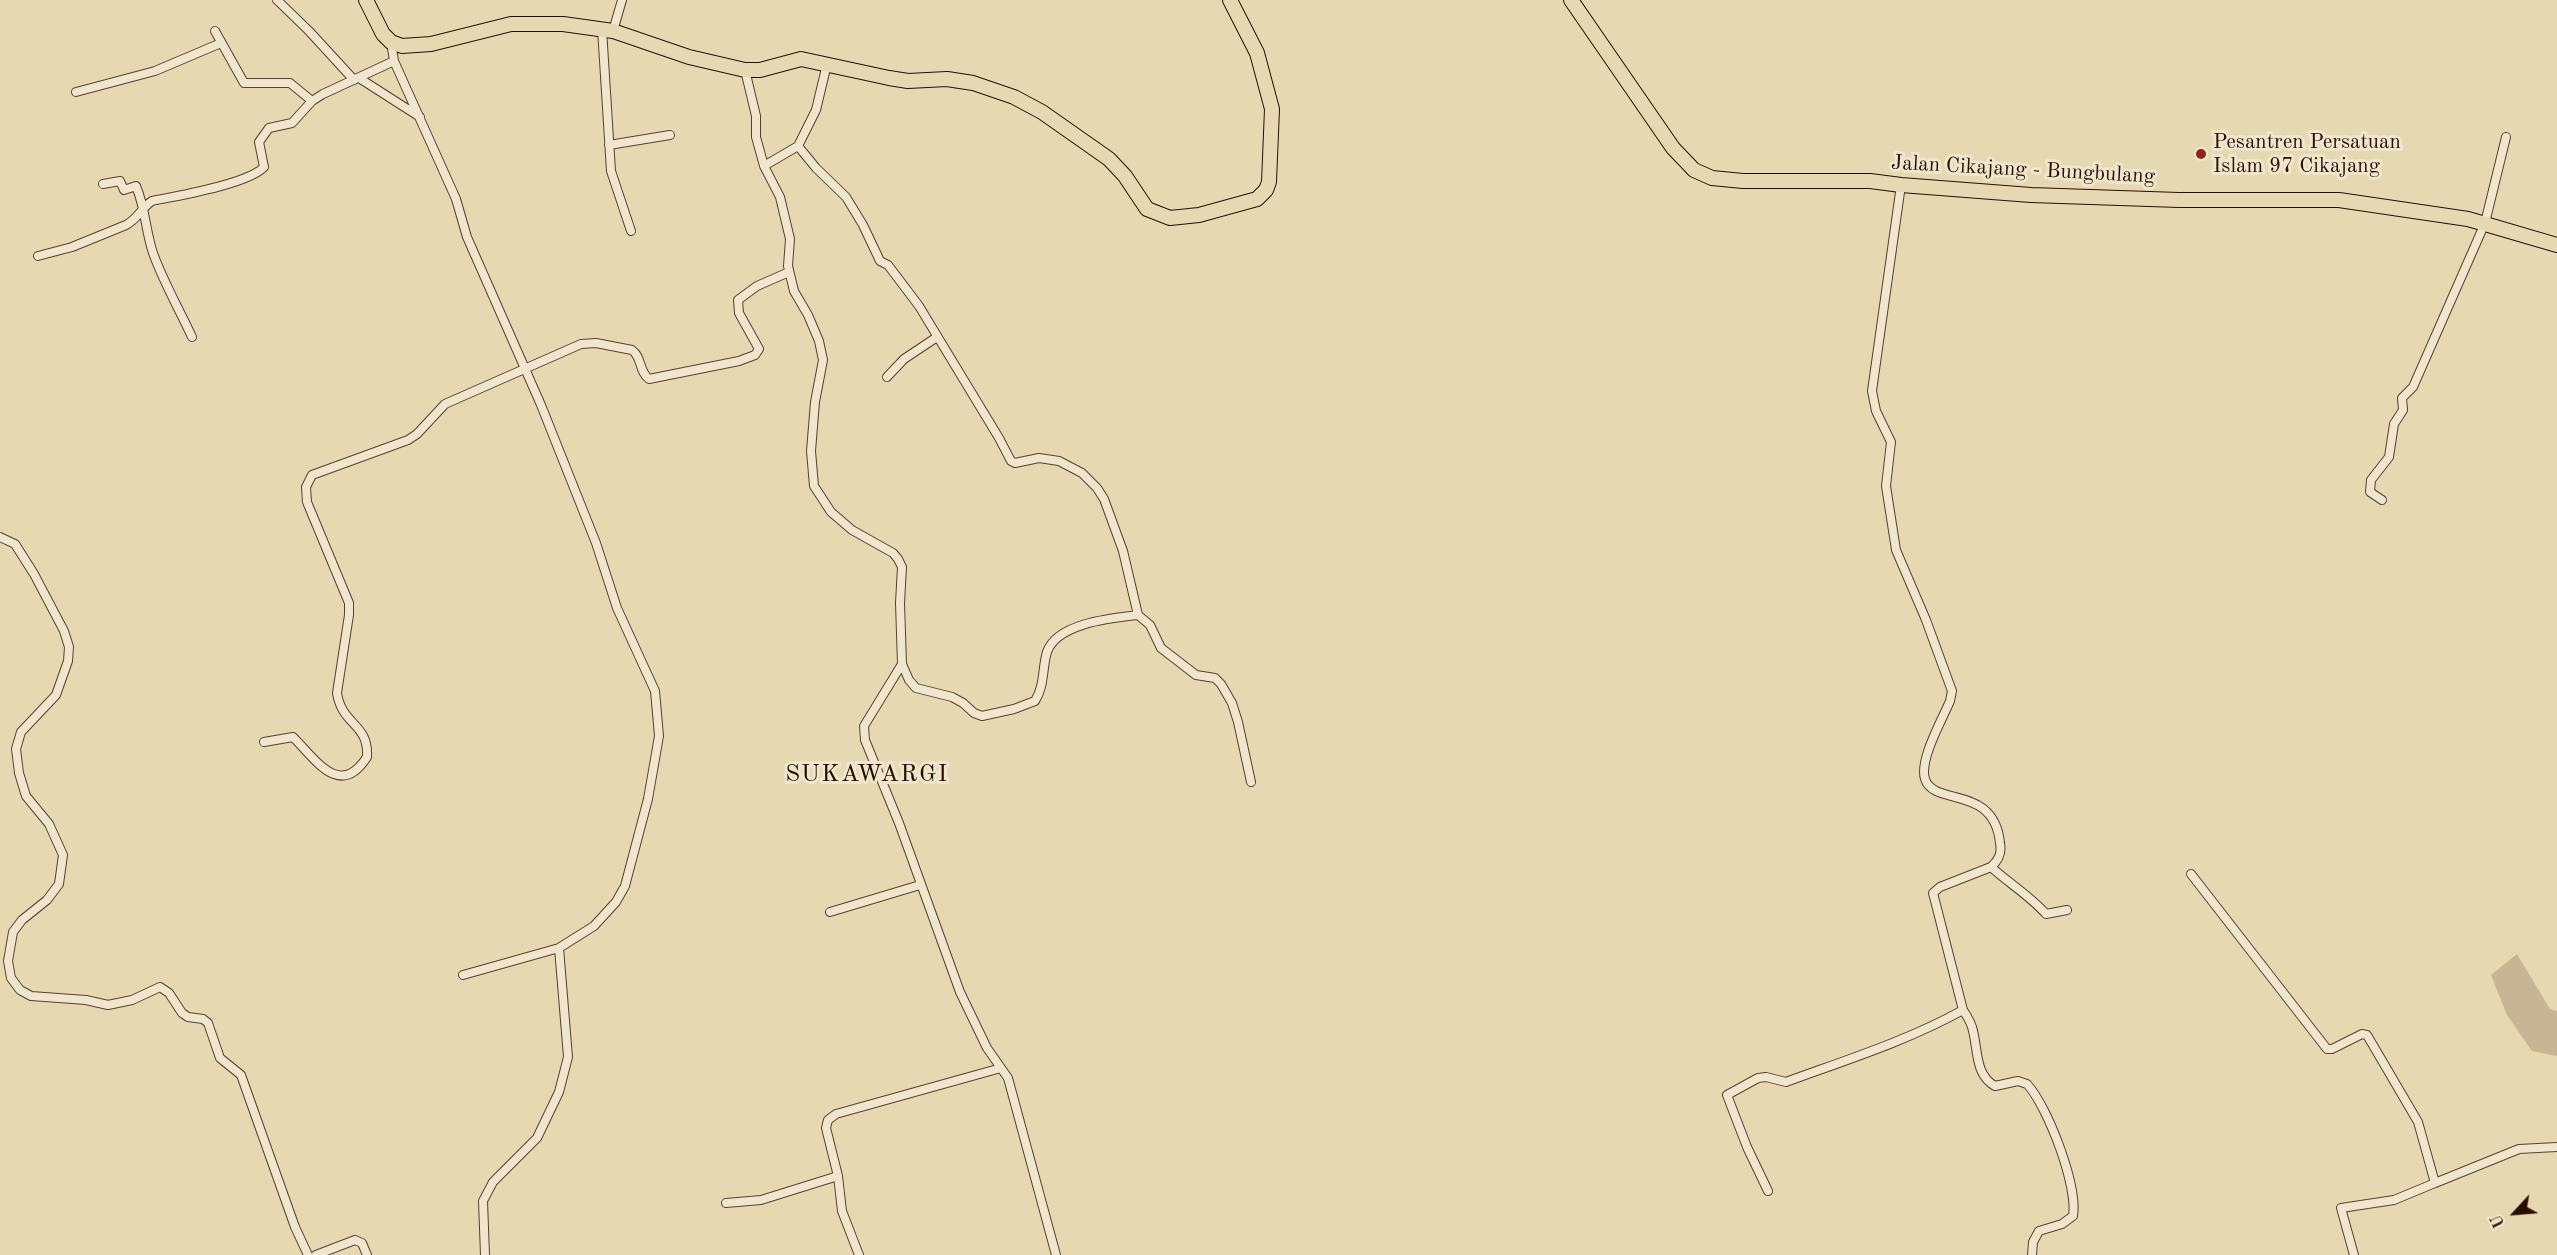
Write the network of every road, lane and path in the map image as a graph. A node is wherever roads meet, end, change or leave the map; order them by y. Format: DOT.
graph roads {
  1 [pos="277,0"];
  2 [pos="366,0"];
  3 [pos="622,0"];
  4 [pos="1230,0"];
  5 [pos="1571,0"];
  6 [pos="608,30"];
  7 [pos="215,31"];
  8 [pos="391,42"];
  9 [pos="221,43"];
  10 [pos="394,60"];
  11 [pos="827,64"];
  12 [pos="745,70"];
  13 [pos="356,79"];
  14 [pos="76,92"];
  15 [pos="312,101"];
  16 [pos="421,117"];
  17 [pos="670,135"];
  18 [pos="2506,137"];
  19 [pos="609,145"];
  20 [pos="798,146"];
  21 [pos="764,166"];
  22 [pos="103,184"];
  23 [pos="1900,185"];
  24 [pos="144,206"];
  25 [pos="2485,223"];
  26 [pos="631,231"];
  27 [pos="2557,245"];
  28 [pos="38,256"];
  29 [pos="789,272"];
  30 [pos="192,337"];
  31 [pos="937,337"];
  32 [pos="524,369"];
  33 [pos="887,376"];
  34 [pos="2382,500"];
  35 [pos="0,537"];
  36 [pos="1138,615"];
  37 [pos="902,664"];
  38 [pos="264,742"];
  39 [pos="1251,782"];
  40 [pos="1991,867"];
  41 [pos="2191,874"];
  42 [pos="920,885"];
  43 [pos="2067,910"];
  44 [pos="830,912"];
  45 [pos="559,948"];
  46 [pos="463,975"];
  47 [pos="1963,1010"];
  48 [pos="1001,1068"];
  49 [pos="2557,1147"];
  50 [pos="838,1176"];
  51 [pos="2435,1183"];
  52 [pos="1767,1191"];
  53 [pos="726,1203"];
  54 [pos="308,1255"];
  55 [pos="316,1255"];
  56 [pos="367,1255"];
  57 [pos="485,1255"];
  58 [pos="860,1255"];
  59 [pos="1056,1255"];
  60 [pos="2032,1255"];
  61 [pos="2354,1255"];
  1 -- 13 [label="street"];
  2 -- 8 [label="main road"];
  3 -- 6 [label="street"];
  4 -- 11 [label="main road"];
  5 -- 23 [label="main road, Jalan Cikajang - Bungbulang"];
  6 -- 8 [label="main road"];
  6 -- 12 [label="main road"];
  6 -- 19 [label="street"];
  7 -- 9 [label="street"];
  8 -- 10 [label="street"];
  9 -- 14 [label="street"];
  9 -- 15 [label="street"];
  10 -- 13 [label="street"];
  10 -- 16 [label="street"];
  11 -- 12 [label="main road"];
  11 -- 20 [label="street"];
  12 -- 21 [label="street"];
  13 -- 15 [label="street"];
  13 -- 16 [label="street"];
  15 -- 24 [label="street"];
  16 -- 32 [label="street"];
  17 -- 19 [label="street"];
  18 -- 25 [label="street"];
  19 -- 26 [label="street"];
  20 -- 21 [label="street"];
  20 -- 31 [label="street"];
  21 -- 29 [label="street"];
  22 -- 24 [label="street"];
  23 -- 25 [label="main road, Jalan Cikajang - Bungbulang"];
  23 -- 40 [label="street"];
  24 -- 28 [label="street"];
  24 -- 30 [label="street"];
  25 -- 27 [label="main road, Jalan Cikajang - Bungbulang"];
  25 -- 34 [label="street"];
  29 -- 32 [label="street"];
  29 -- 37 [label="street"];
  31 -- 33 [label="street"];
  31 -- 36 [label="street"];
  32 -- 38 [label="street"];
  32 -- 45 [label="street"];
  35 -- 54 [label="street"];
  36 -- 37 [label="street"];
  36 -- 39 [label="street"];
  37 -- 42 [label="street"];
  40 -- 43 [label="street"];
  40 -- 47 [label="street"];
  41 -- 51 [label="street"];
  42 -- 44 [label="street"];
  42 -- 48 [label="street"];
  45 -- 46 [label="street"];
  45 -- 57 [label="street"];
  47 -- 52 [label="street"];
  47 -- 60 [label="street"];
  48 -- 50 [label="street"];
  48 -- 59 [label="street"];
  49 -- 51 [label="street"];
  50 -- 53 [label="street"];
  50 -- 58 [label="street"];
  51 -- 61 [label="street"];
  55 -- 56 [label="street"];
}
